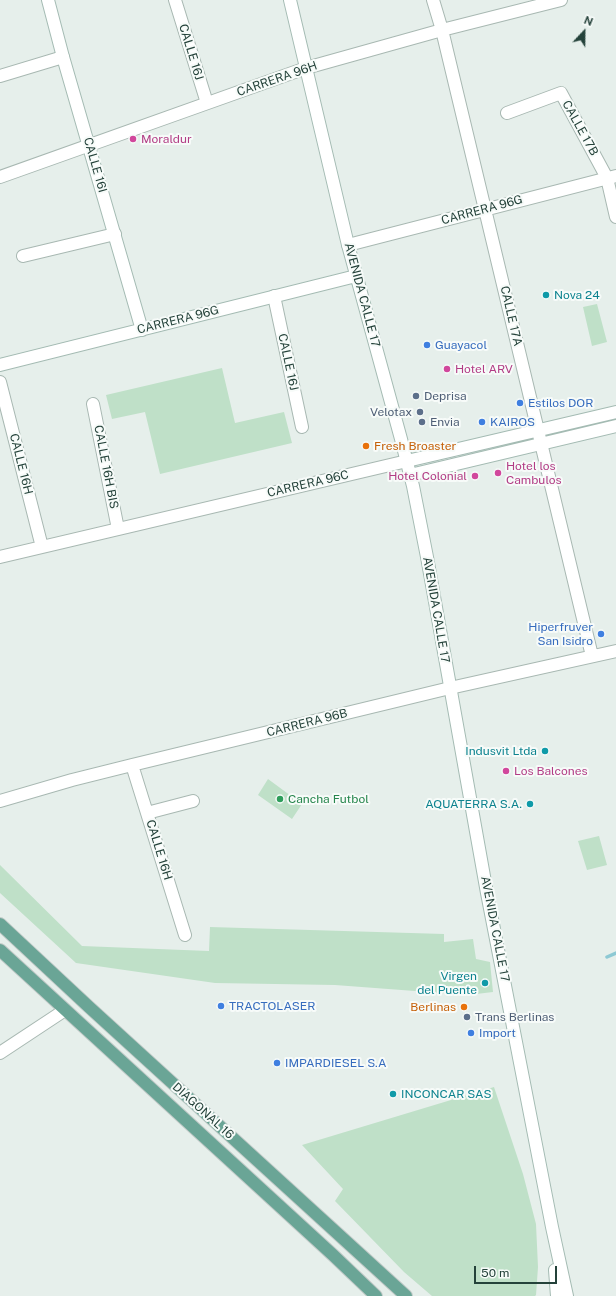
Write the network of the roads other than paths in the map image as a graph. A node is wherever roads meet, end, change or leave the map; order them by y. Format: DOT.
graph roads {
  1 [pos="48,0"];
  2 [pos="175,0"];
  3 [pos="290,0"];
  4 [pos="433,0"];
  5 [pos="561,0"];
  6 [pos="442,30"];
  7 [pos="63,57"];
  8 [pos="306,68"];
  9 [pos="0,76"];
  10 [pos="207,103"];
  11 [pos="507,113"];
  12 [pos="89,146"];
  13 [pos="612,177"];
  14 [pos="0,178"];
  15 [pos="485,210"];
  16 [pos="616,218"];
  17 [pos="115,234"];
  18 [pos="348,245"];
  19 [pos="23,256"];
  20 [pos="356,276"];
  21 [pos="274,296"];
  22 [pos="142,330"];
  23 [pos="0,365"];
  24 [pos="0,382"];
  25 [pos="94,404"];
  26 [pos="616,412"];
  27 [pos="616,426"];
  28 [pos="302,427"];
  29 [pos="538,430"];
  30 [pos="541,444"];
  31 [pos="406,461"];
  32 [pos="410,474"];
  33 [pos="118,529"];
  34 [pos="42,547"];
  35 [pos="0,556"];
  36 [pos="616,651"];
  37 [pos="592,656"];
  38 [pos="450,688"];
  39 [pos="132,765"];
  40 [pos="0,801"];
  41 [pos="193,801"];
  42 [pos="147,813"];
  43 [pos="0,924"];
  44 [pos="185,935"];
  45 [pos="0,950"];
  46 [pos="65,1010"];
  47 [pos="0,1054"];
  48 [pos="552,1227"];
  49 [pos="376,1296"];
  50 [pos="406,1296"];
  51 [pos="557,1296"];
  52 [pos="567,1296"];
  1 -- 7 [label="street, CALLE 16I"];
  2 -- 10 [label="street, CALLE 16J"];
  3 -- 8 [label="street, AVENIDA CALLE 17"];
  4 -- 6 [label="street, CALLE 17A"];
  5 -- 6 [label="street, CARRERA 96H"];
  6 -- 8 [label="street, CARRERA 96H"];
  6 -- 15 [label="street, CALLE 17A"];
  7 -- 9 [label="street"];
  7 -- 12 [label="street, CALLE 16I"];
  8 -- 10 [label="street, CARRERA 96H"];
  8 -- 18 [label="street, AVENIDA CALLE 17"];
  10 -- 12 [label="street, CARRERA 96H"];
  11 -- 13 [label="street, CALLE 17B"];
  12 -- 14 [label="street, CARRERA 96H"];
  12 -- 17 [label="street, CALLE 16I"];
  13 -- 15 [label="street, CARRERA 96G"];
  13 -- 16 [label="street, CALLE 17B"];
  15 -- 18 [label="street, CARRERA 96G"];
  15 -- 29 [label="street, CALLE 17A"];
  17 -- 19 [label="street"];
  17 -- 22 [label="street, CALLE 16I"];
  18 -- 20 [label="street, AVENIDA CALLE 17"];
  20 -- 21 [label="street, CARRERA 96G"];
  20 -- 31 [label="street, AVENIDA CALLE 17"];
  21 -- 22 [label="street, CARRERA 96G"];
  21 -- 28 [label="street, CALLE 16J"];
  22 -- 23 [label="street, CARRERA 96G"];
  24 -- 34 [label="street, CALLE 16H"];
  25 -- 33 [label="street, CALLE 16H BIS"];
  26 -- 29 [label="street, CARRERA 96C"];
  27 -- 30 [label="street"];
  29 -- 30 [label="street, CALLE 17A"];
  29 -- 31 [label="street, CARRERA 96C"];
  30 -- 32 [label="street"];
  30 -- 37 [label="street, CALLE 17A"];
  31 -- 32 [label="street, AVENIDA CALLE 17"];
  31 -- 33 [label="street, CARRERA 96C"];
  32 -- 38 [label="street, AVENIDA CALLE 17"];
  33 -- 34 [label="street, CARRERA 96C"];
  34 -- 35 [label="street, CARRERA 96C"];
  36 -- 37 [label="street, CARRERA 96B"];
  37 -- 38 [label="street, CARRERA 96B"];
  38 -- 39 [label="street, CARRERA 96B"];
  38 -- 48 [label="street, AVENIDA CALLE 17"];
  39 -- 40 [label="street, CARRERA 96B"];
  39 -- 42 [label="street, CALLE 16H"];
  41 -- 42 [label="street"];
  42 -- 44 [label="street, CALLE 16H"];
  43 -- 50 [label="main road, DIAGONAL 16"];
  45 -- 46 [label="main road, DIAGONAL 16"];
  46 -- 47 [label="street"];
  46 -- 49 [label="main road, DIAGONAL 16"];
  48 -- 51 [label="street, AVENIDA CALLE 17"];
  48 -- 52 [label="street, AVENIDA CALLE 17"];
}
